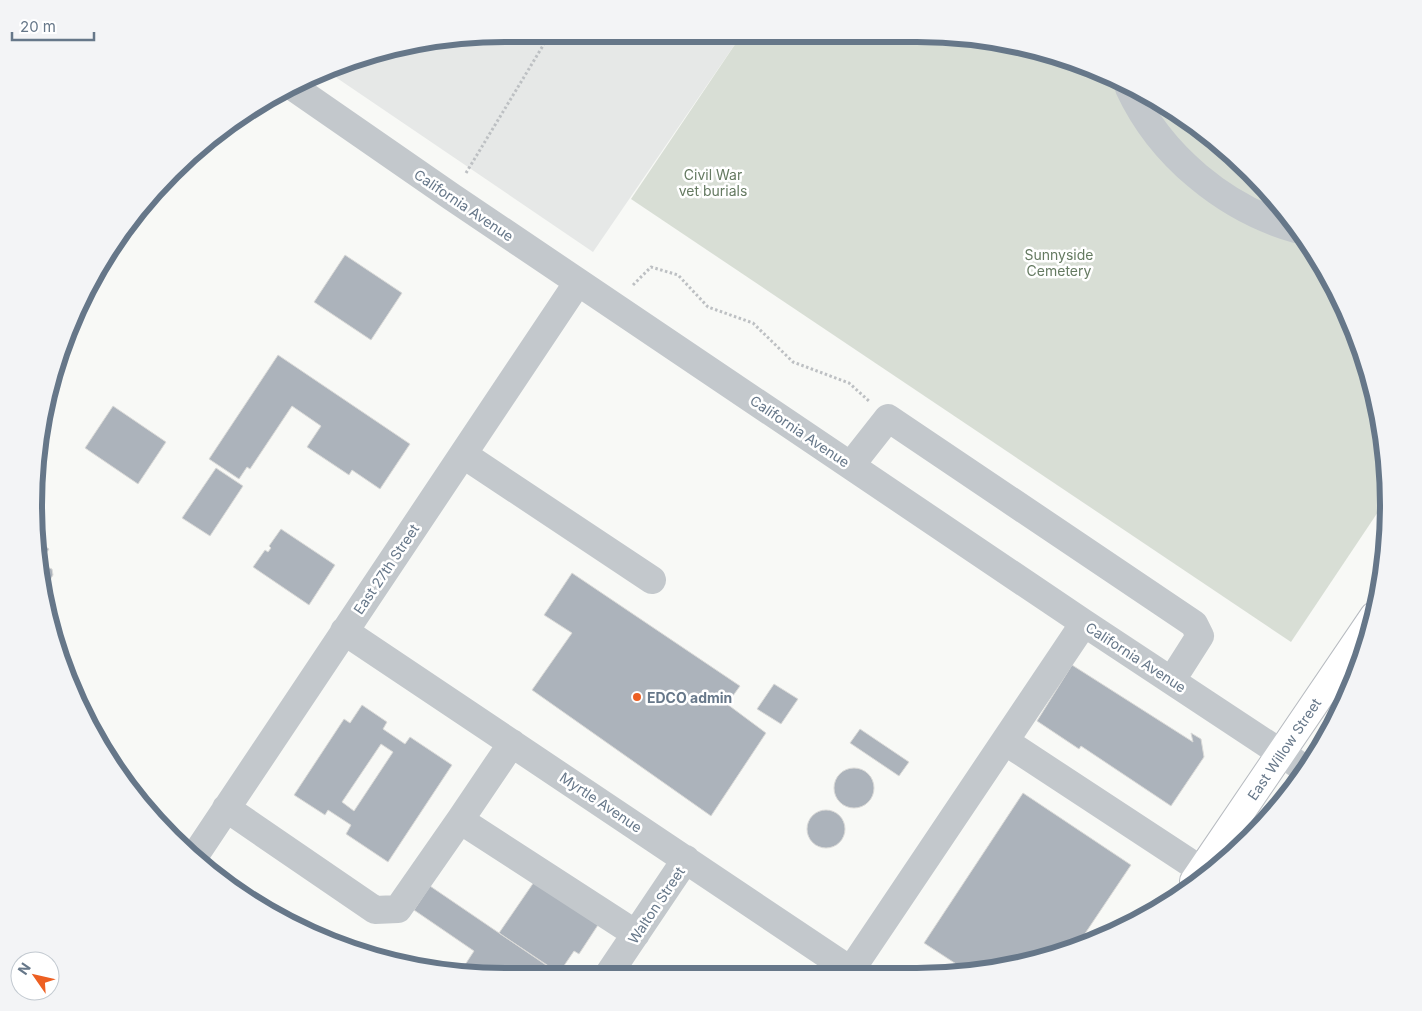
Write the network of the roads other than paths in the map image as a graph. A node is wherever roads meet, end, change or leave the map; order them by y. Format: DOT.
graph roads {
  1 [pos="299,91"];
  2 [pos="1133,97"];
  3 [pos="1284,224"];
  4 [pos="578,282"];
  5 [pos="464,455"];
  6 [pos="851,465"];
  7 [pos="652,580"];
  8 [pos="1084,623"];
  9 [pos="344,631"];
  10 [pos="1361,636"];
  11 [pos="1172,680"];
  12 [pos="512,742"];
  13 [pos="1006,742"];
  14 [pos="1281,754"];
  15 [pos="1299,765"];
  16 [pos="226,808"];
  17 [pos="460,820"];
  18 [pos="198,852"];
  19 [pos="686,859"];
  20 [pos="1202,869"];
  21 [pos="1196,875"];
  22 [pos="636,934"];
  23 [pos="613,968"];
  24 [pos="848,968"];
  25 [pos="857,968"];
  1 -- 4 [label="street, California Avenue"];
  2 -- 3 [label="street"];
  4 -- 5 [label="street, East 27th Street"];
  4 -- 6 [label="street, California Avenue"];
  5 -- 7 [label="street"];
  5 -- 9 [label="street, East 27th Street"];
  6 -- 8 [label="street, California Avenue"];
  6 -- 11 [label="street"];
  8 -- 11 [label="street, California Avenue"];
  8 -- 13 [label="street"];
  9 -- 12 [label="street, Myrtle Avenue"];
  9 -- 16 [label="street, East 27th Street"];
  10 -- 14 [label="main road, East Willow Street"];
  11 -- 14 [label="street, California Avenue"];
  12 -- 17 [label="street"];
  12 -- 19 [label="street, Myrtle Avenue"];
  13 -- 21 [label="street"];
  13 -- 25 [label="street"];
  14 -- 15 [label="street, California Avenue"];
  14 -- 20 [label="main road, East Willow Street"];
  16 -- 17 [label="street"];
  16 -- 18 [label="street, East 27th Street"];
  17 -- 22 [label="street"];
  19 -- 22 [label="street, Walton Street"];
  19 -- 24 [label="street, Myrtle Avenue"];
  22 -- 23 [label="street, Walton Street"];
}
